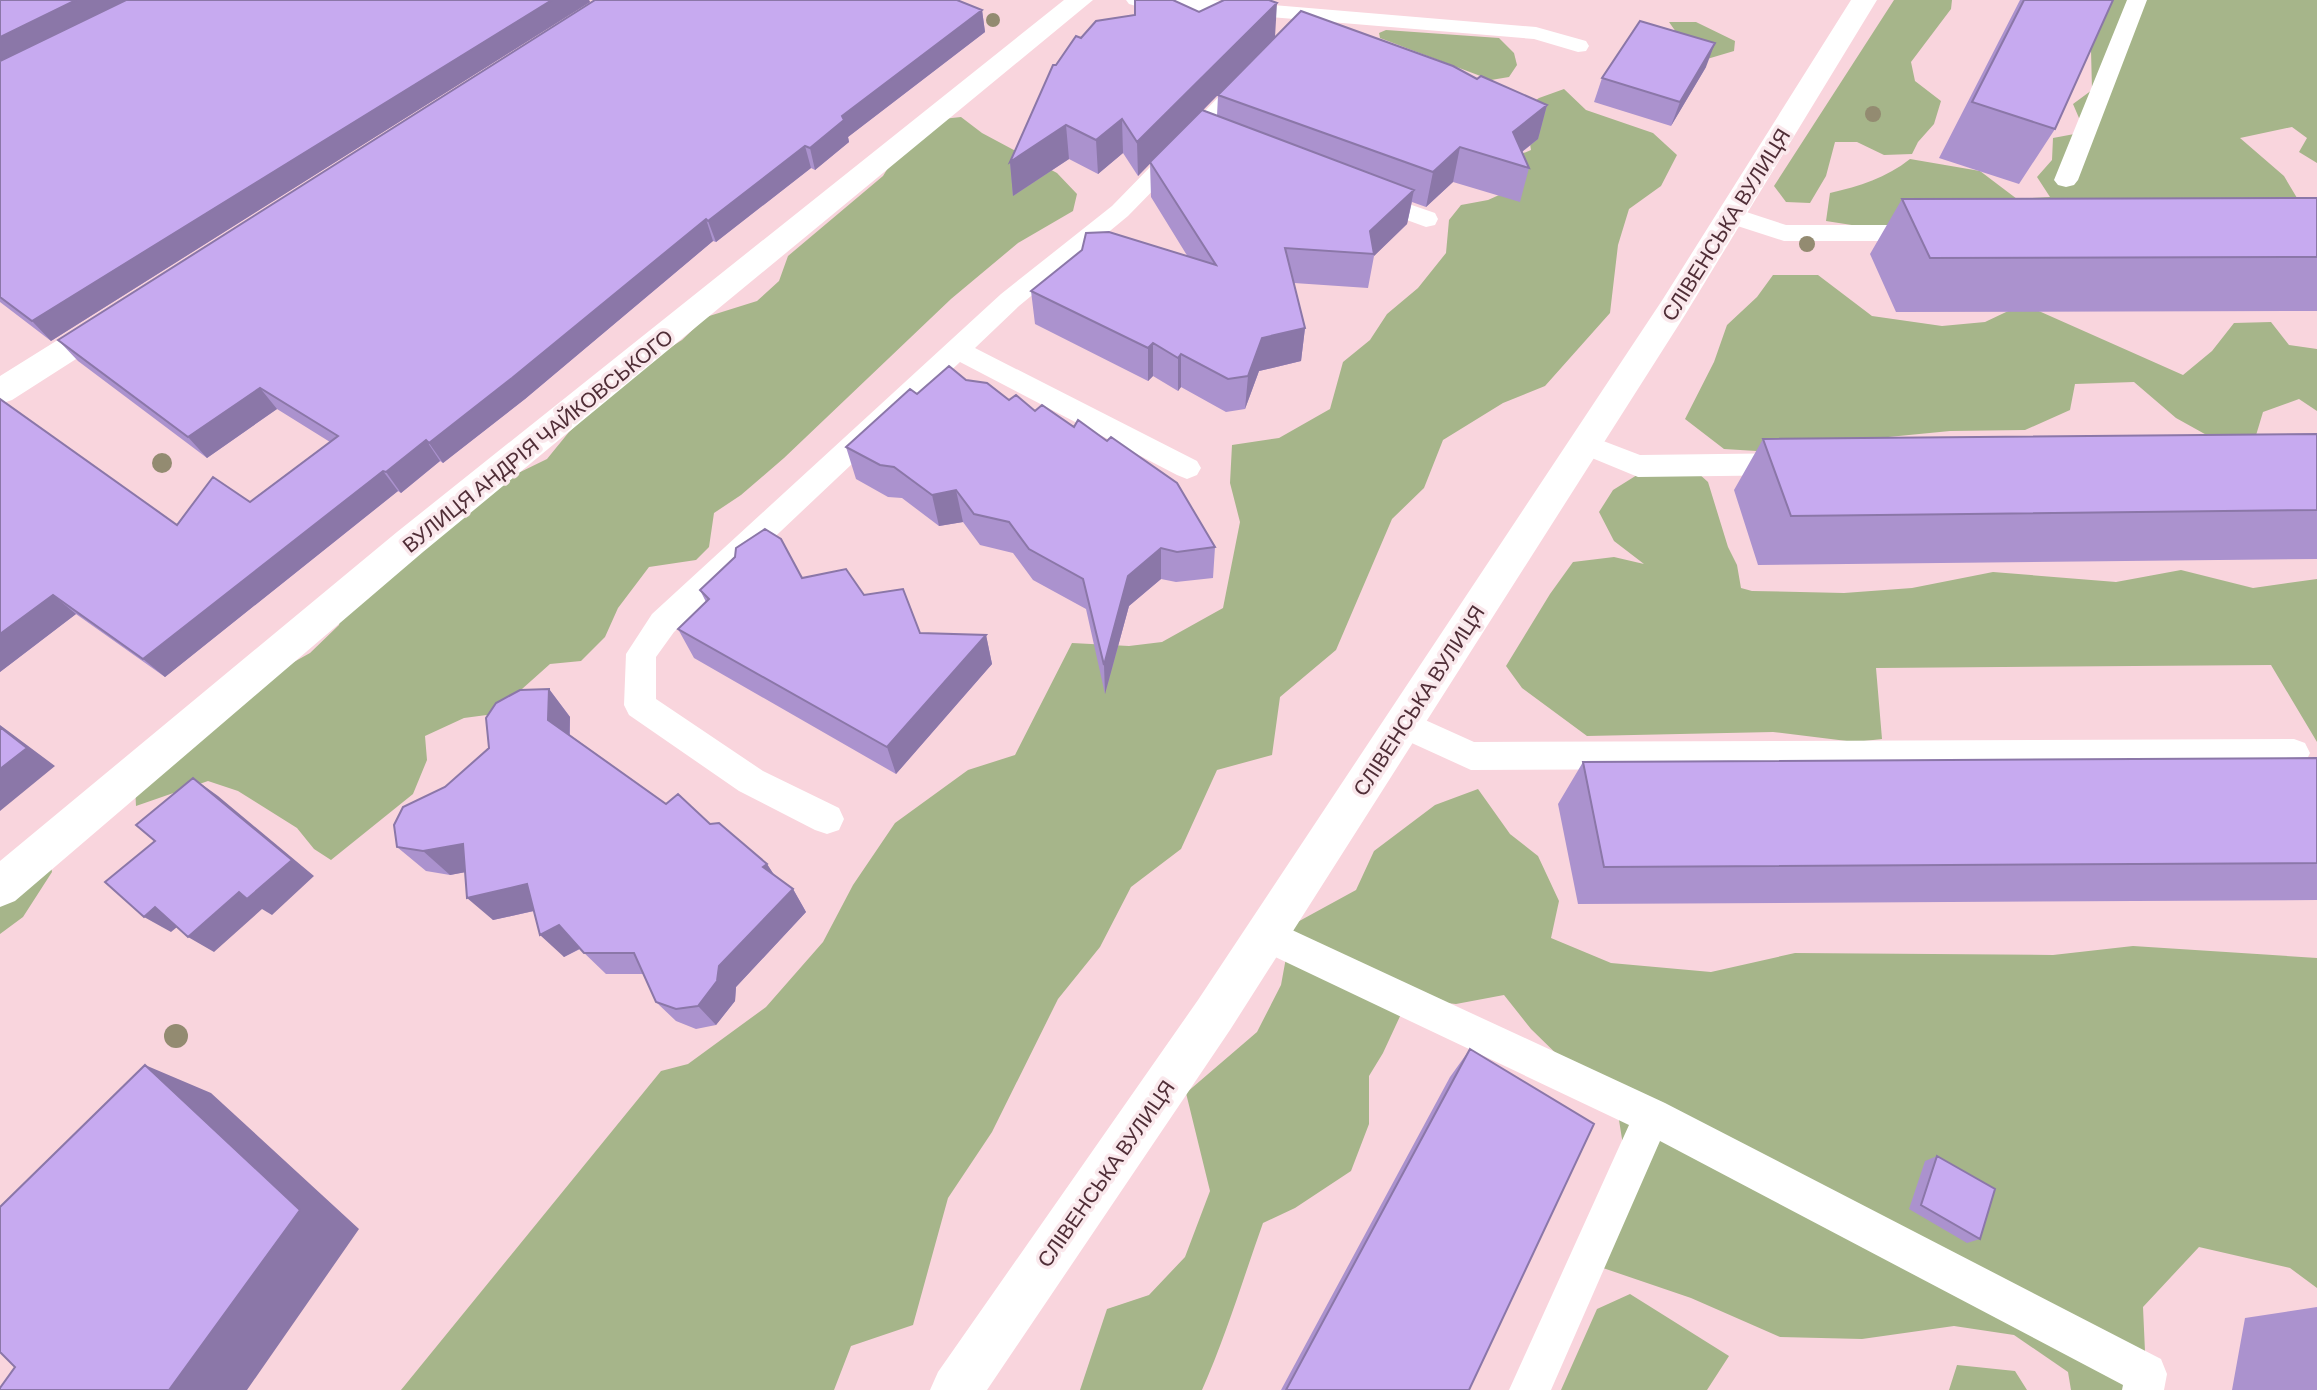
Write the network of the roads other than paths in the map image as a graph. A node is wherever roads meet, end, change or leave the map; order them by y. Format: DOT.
graph roads {
  1 [pos="1080,0"];
  2 [pos="1136,0"];
  3 [pos="1864,0"];
  4 [pos="2137,0"];
  5 [pos="1332,10"];
  6 [pos="1294,36"];
  7 [pos="1343,43"];
  8 [pos="1578,46"];
  9 [pos="1268,61"];
  10 [pos="2066,180"];
  11 [pos="1350,190"];
  12 [pos="1731,215"];
  13 [pos="1426,219"];
  14 [pos="1949,233"];
  15 [pos="141,303"];
  16 [pos="956,349"];
  17 [pos="0,392"];
  18 [pos="1584,444"];
  19 [pos="1818,464"];
  20 [pos="1187,468"];
  21 [pos="1403,724"];
  22 [pos="2294,753"];
  23 [pos="827,818"];
  24 [pos="0,887"];
  25 [pos="1266,935"];
  26 [pos="1652,1116"];
  27 [pos="956,1390"];
  28 [pos="1530,1390"];
  29 [pos="2143,1390"];
  1 -- 24 [label="main road, ВУЛИЦЯ АНДРІЯ ЧАЙКОВСЬКОГО"];
  2 -- 5 [label="lane"];
  3 -- 12 [label="main road, СЛІВЕНСЬКА ВУЛИЦЯ"];
  4 -- 10 [label="lane"];
  5 -- 6 [label="lane"];
  5 -- 7 [label="lane"];
  5 -- 8 [label="lane"];
  9 -- 16 [label="lane"];
  11 -- 13 [label="lane"];
  12 -- 14 [label="lane"];
  12 -- 18 [label="main road, СЛІВЕНСЬКА ВУЛИЦЯ"];
  15 -- 17 [label="main road"];
  16 -- 20 [label="lane"];
  16 -- 23 [label="lane"];
  18 -- 19 [label="lane"];
  18 -- 21 [label="main road, СЛІВЕНСЬКА ВУЛИЦЯ"];
  21 -- 22 [label="lane"];
  21 -- 25 [label="main road, СЛІВЕНСЬКА ВУЛИЦЯ"];
  25 -- 26 [label="lane"];
  25 -- 27 [label="main road, СЛІВЕНСЬКА ВУЛИЦЯ"];
  26 -- 28 [label="lane"];
  26 -- 29 [label="lane"];
}
